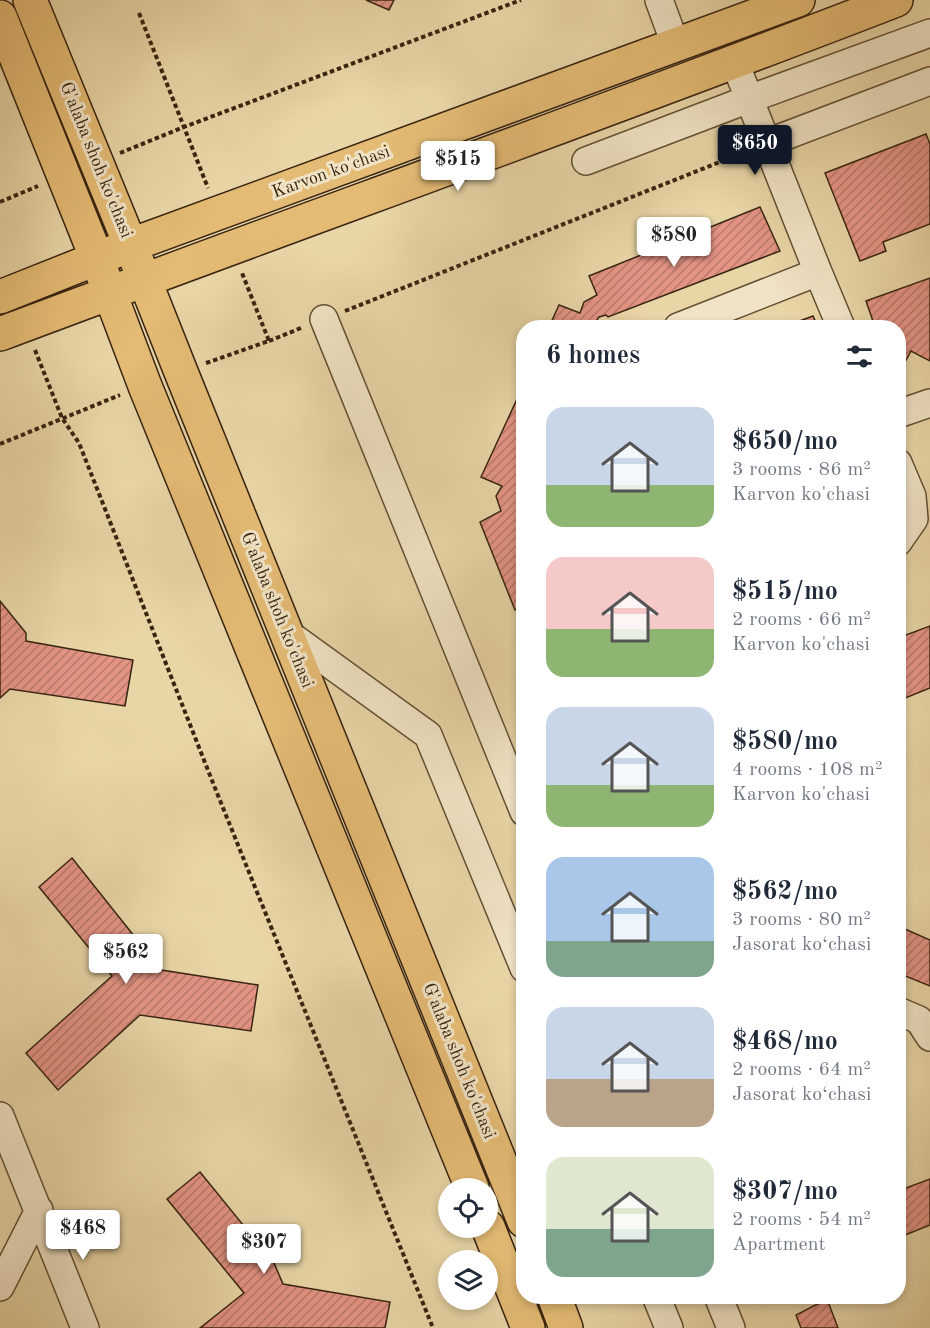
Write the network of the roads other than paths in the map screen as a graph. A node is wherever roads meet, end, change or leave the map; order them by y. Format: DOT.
graph roads {
  1 [pos="30,0"];
  2 [pos="659,0"];
  3 [pos="798,0"];
  4 [pos="896,0"];
  5 [pos="0,17"];
  6 [pos="930,33"];
  7 [pos="676,46"];
  8 [pos="735,63"];
  9 [pos="930,81"];
  10 [pos="749,99"];
  11 [pos="767,143"];
  12 [pos="586,161"];
  13 [pos="131,245"];
  14 [pos="97,259"];
  15 [pos="818,273"];
  16 [pos="144,279"];
  17 [pos="109,293"];
  18 [pos="0,297"];
  19 [pos="324,319"];
  20 [pos="696,320"];
  21 [pos="838,320"];
  22 [pos="0,334"];
  23 [pos="930,403"];
  24 [pos="906,411"];
  25 [pos="906,473"];
  26 [pos="921,491"];
  27 [pos="906,530"];
  28 [pos="286,633"];
  29 [pos="516,792"];
  30 [pos="516,949"];
  31 [pos="906,1014"];
  32 [pos="930,1037"];
  33 [pos="0,1116"];
  34 [pos="468,1178"];
  35 [pos="516,1201"];
  36 [pos="39,1210"];
  37 [pos="492,1238"];
  38 [pos="0,1287"];
  39 [pos="516,1301"];
  40 [pos="517,1304"];
  41 [pos="557,1304"];
  42 [pos="659,1304"];
  43 [pos="721,1304"];
  44 [pos="526,1327"];
  45 [pos="85,1328"];
  46 [pos="566,1328"];
  47 [pos="669,1328"];
  48 [pos="731,1328"];
  1 -- 13 [label="main road, G'alaba shoh ko'chasi"];
  2 -- 7 [label="street"];
  3 -- 7 [label="main road, Karvon ko'chasi"];
  4 -- 8 [label="main road"];
  5 -- 14 [label="main road, G'alaba shoh ko'chasi"];
  6 -- 10 [label="street"];
  7 -- 13 [label="main road, Karvon ko'chasi"];
  8 -- 10 [label="street"];
  8 -- 16 [label="main road"];
  9 -- 11 [label="street"];
  10 -- 11 [label="street"];
  10 -- 12 [label="street"];
  11 -- 15 [label="street"];
  13 -- 14 [label="main road, Karvon ko'chasi"];
  13 -- 16 [label="main road, G'alaba shoh ko'chasi"];
  14 -- 17 [label="main road, G'alaba shoh ko'chasi"];
  14 -- 18 [label="main road, Karvon ko'chasi"];
  15 -- 20 [label="street"];
  15 -- 21 [label="street"];
  16 -- 17 [label="main road"];
  16 -- 28 [label="main road, G'alaba shoh ko'chasi"];
  17 -- 22 [label="main road"];
  17 -- 34 [label="main road, G'alaba shoh ko'chasi"];
  19 -- 29 [label="street"];
  23 -- 24 [label="street"];
  25 -- 26 [label="street"];
  26 -- 27 [label="street"];
  28 -- 30 [label="street"];
  28 -- 35 [label="main road, G'alaba shoh ko'chasi"];
  31 -- 32 [label="street"];
  33 -- 36 [label="street"];
  36 -- 38 [label="street"];
  36 -- 45 [label="street"];
  37 -- 39 [label="main road"];
  40 -- 44 [label="main road"];
  41 -- 46 [label="main road"];
  42 -- 47 [label="street"];
  43 -- 48 [label="street"];
}
